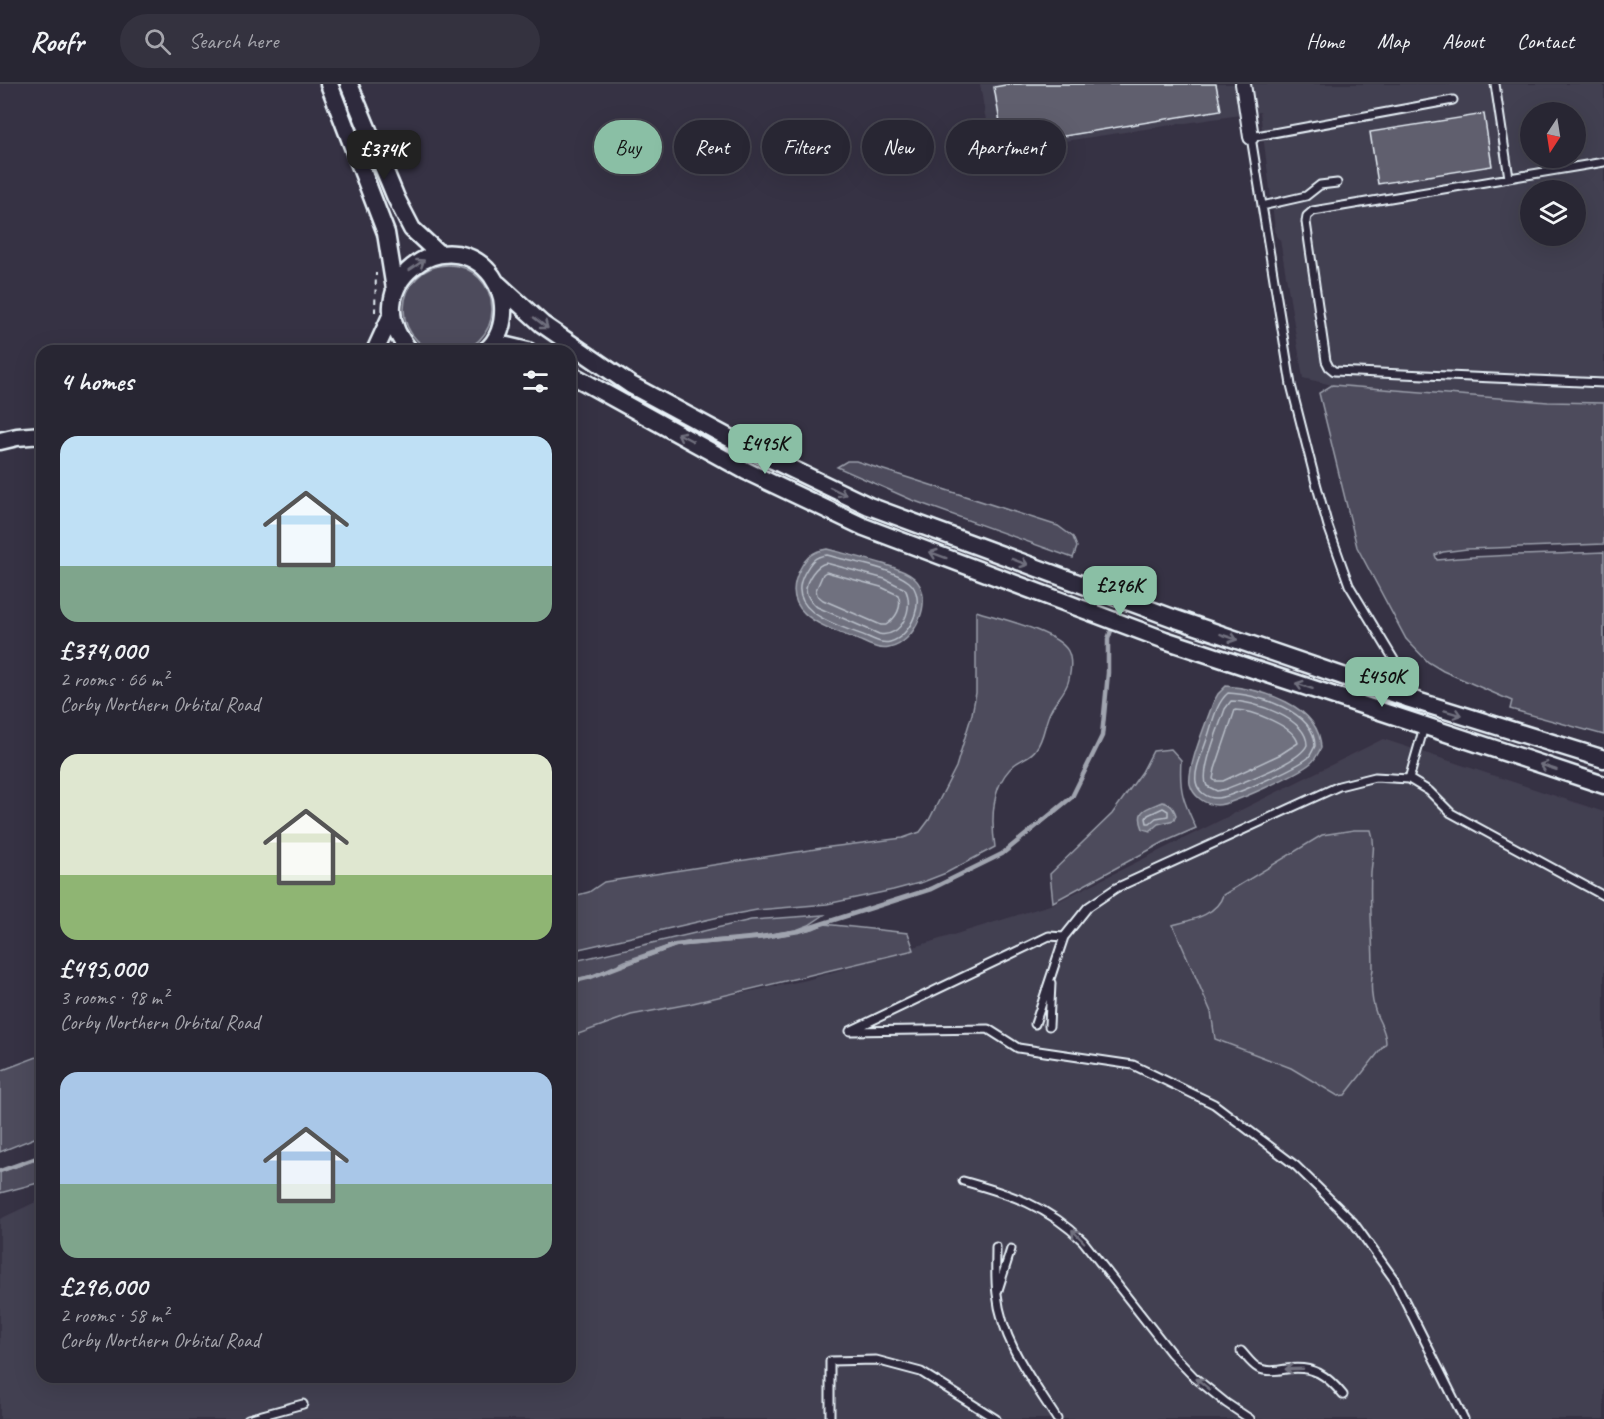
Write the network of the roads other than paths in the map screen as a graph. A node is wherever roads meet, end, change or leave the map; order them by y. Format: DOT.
graph roads {
  1 [pos="329,84"];
  2 [pos="349,84"];
  3 [pos="1243,84"];
  4 [pos="1495,84"];
  5 [pos="1453,100"];
  6 [pos="1251,137"];
  7 [pos="1604,162"];
  8 [pos="1509,178"];
  9 [pos="1337,183"];
  10 [pos="1262,206"];
  11 [pos="439,254"];
  12 [pos="498,284"];
  13 [pos="395,289"];
  14 [pos="383,318"];
  15 [pos="376,345"];
  16 [pos="405,345"];
  17 [pos="490,345"];
  18 [pos="573,345"];
  19 [pos="576,347"];
  20 [pos="576,377"];
  21 [pos="1604,383"];
  22 [pos="36,435"];
  23 [pos="0,441"];
  24 [pos="1399,668"];
  25 [pos="1424,726"];
  26 [pos="1604,759"];
  27 [pos="1409,779"];
  28 [pos="1604,785"];
  29 [pos="1604,897"];
  30 [pos="1064,937"];
  31 [pos="1052,975"];
  32 [pos="1035,1024"];
  33 [pos="1049,1026"];
  34 [pos="963,1181"];
  35 [pos="996,1247"];
  36 [pos="1011,1249"];
  37 [pos="997,1295"];
  38 [pos="1241,1351"];
  39 [pos="1343,1395"];
  40 [pos="303,1404"];
  41 [pos="248,1419"];
  42 [pos="830,1419"];
  43 [pos="996,1419"];
  44 [pos="1057,1419"];
  45 [pos="1250,1419"];
  46 [pos="1464,1419"];
  1 -- 13 [label="street"];
  2 -- 11 [label="street"];
  3 -- 6 [label="street"];
  4 -- 8 [label="lane"];
  5 -- 6 [label="lane"];
  6 -- 10 [label="lane"];
  7 -- 8 [label="lane"];
  8 -- 21 [label="lane"];
  9 -- 10 [label="lane"];
  10 -- 24 [label="lane"];
  11 -- 12 [label="street"];
  13 -- 11 [label="street, one-way"];
  12 -- 17 [label="street"];
  12 -- 18 [label="street, one-way"];
  13 -- 14 [label="street"];
  14 -- 15 [label="street"];
  14 -- 16 [label="street"];
  19 -- 26 [label="street, one-way"];
  25 -- 20 [label="street, one-way"];
  22 -- 23 [label="street"];
  25 -- 27 [label="lane"];
  28 -- 25 [label="street, one-way"];
  27 -- 29 [label="lane"];
  27 -- 30 [label="lane"];
  30 -- 31 [label="lane"];
  30 -- 46 [label="lane"];
  31 -- 32 [label="lane"];
  31 -- 33 [label="lane"];
  45 -- 34 [label="lane, one-way"];
  35 -- 37 [label="lane"];
  36 -- 37 [label="lane"];
  37 -- 44 [label="lane"];
  39 -- 38 [label="lane, one-way"];
  40 -- 41 [label="lane"];
  42 -- 43 [label="lane"];
}
